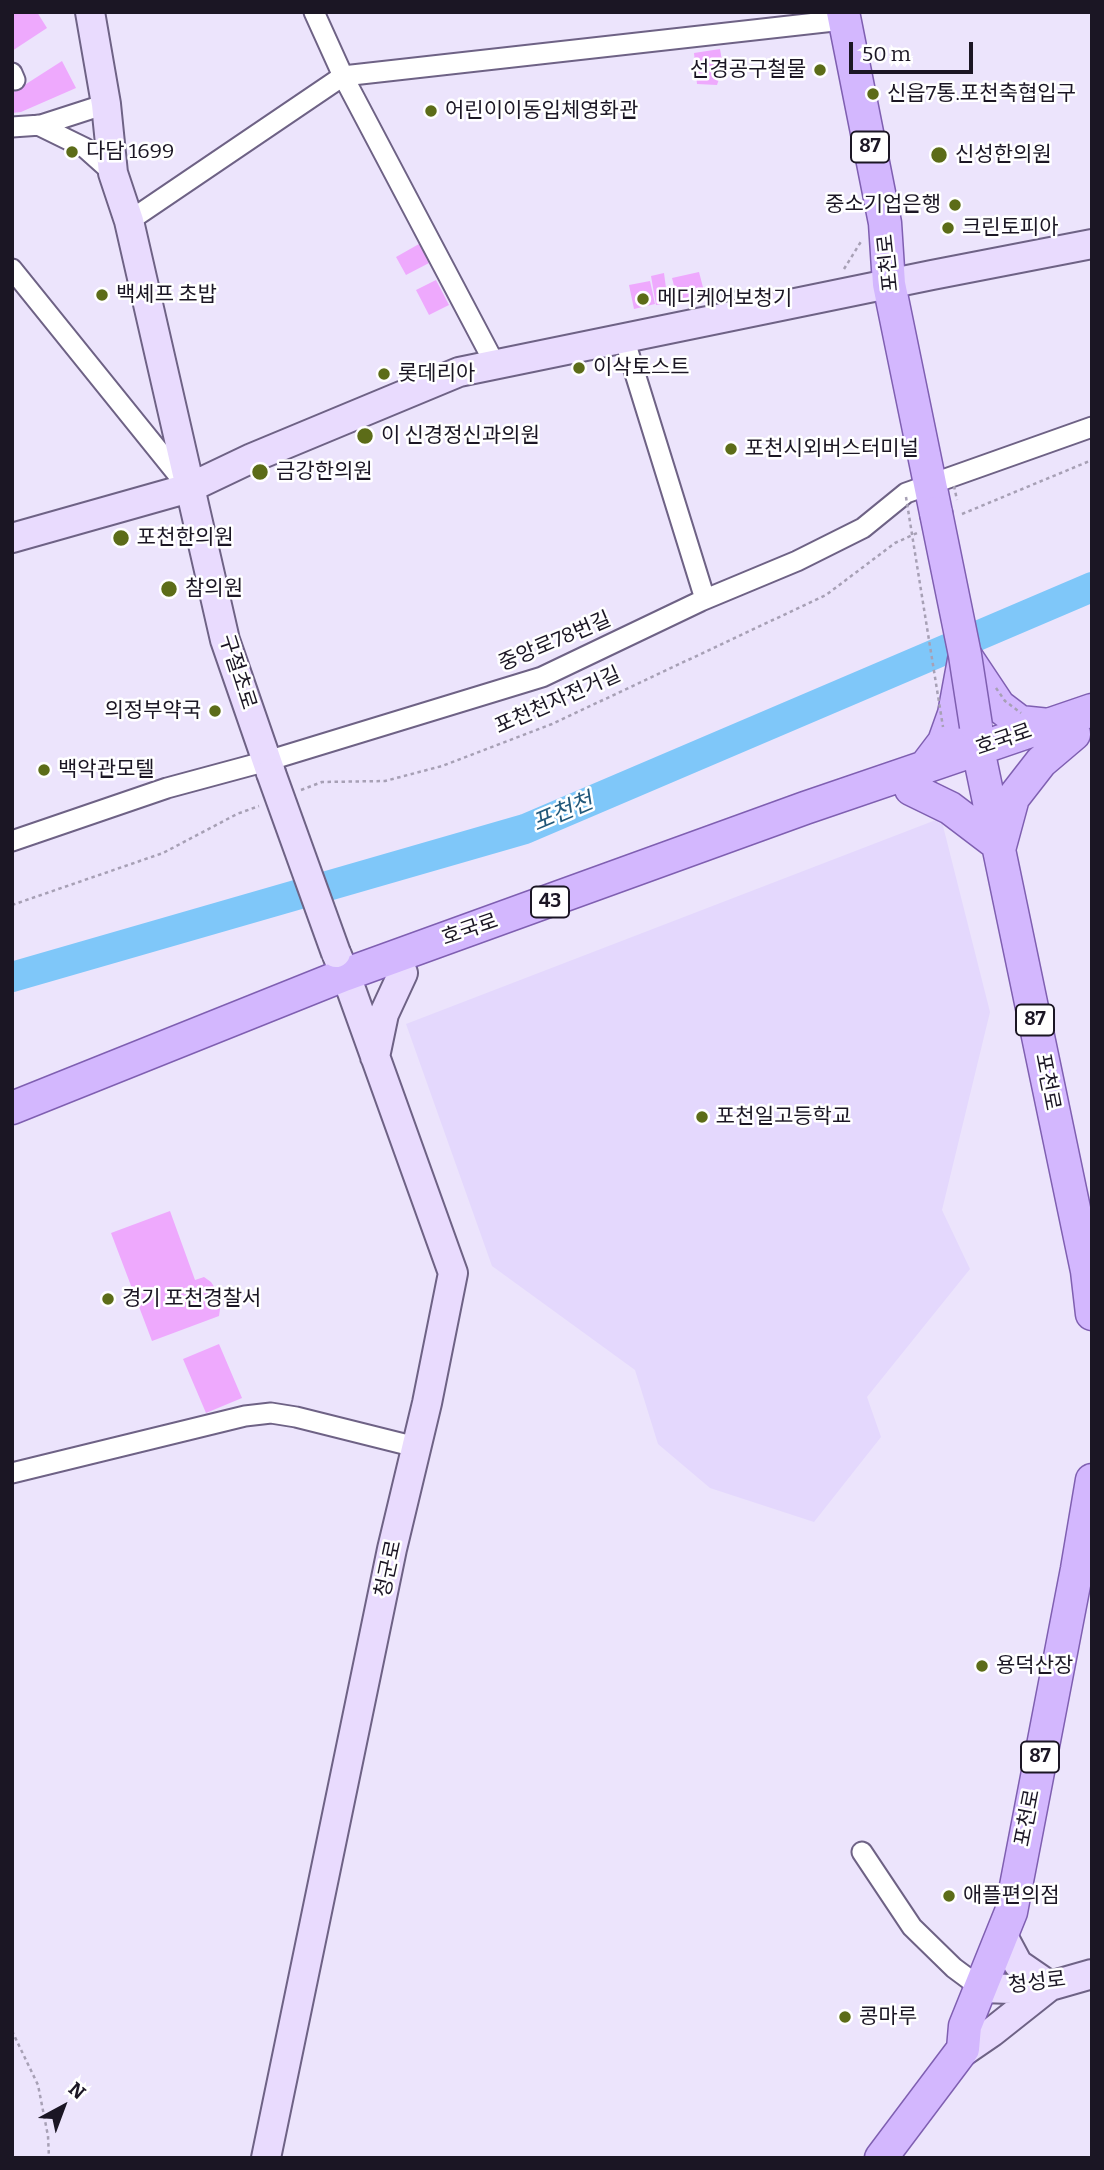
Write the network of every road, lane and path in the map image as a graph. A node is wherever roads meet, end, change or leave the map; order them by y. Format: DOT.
graph roads {
  1 [pos="90,12"];
  2 [pos="314,12"];
  3 [pos="843,16"];
  4 [pos="343,76"];
  5 [pos="106,104"];
  6 [pos="38,125"];
  7 [pos="12,127"];
  8 [pos="113,173"];
  9 [pos="129,221"];
  10 [pos="862,239"];
  11 [pos="1092,244"];
  12 [pos="12,269"];
  13 [pos="844,269"];
  14 [pos="889,284"];
  15 [pos="751,288"];
  16 [pos="684,301"];
  17 [pos="624,338"];
  18 [pos="496,366"];
  19 [pos="1092,427"];
  20 [pos="1092,460"];
  21 [pos="189,488"];
  22 [pos="925,506"];
  23 [pos="12,538"];
  24 [pos="705,599"];
  25 [pos="965,655"];
  26 [pos="1077,724"];
  27 [pos="983,736"];
  28 [pos="931,756"];
  29 [pos="269,767"];
  30 [pos="298,791"];
  31 [pos="261,805"];
  32 [pos="12,841"];
  33 [pos="1000,846"];
  34 [pos="12,905"];
  35 [pos="344,973"];
  36 [pos="403,973"];
  37 [pos="375,1056"];
  38 [pos="12,1108"];
  39 [pos="12,1126"];
  40 [pos="1092,1314"];
  41 [pos="416,1447"];
  42 [pos="12,1473"];
  43 [pos="1092,1480"];
  44 [pos="862,1852"];
  45 [pos="1003,1936"];
  46 [pos="1092,1974"];
  47 [pos="1050,1986"];
  48 [pos="981,1988"];
  49 [pos="965,2026"];
  50 [pos="12,2031"];
  51 [pos="957,2056"];
  52 [pos="50,2158"];
  53 [pos="266,2158"];
  54 [pos="858,2158"];
  55 [pos="881,2158"];
  1 -- 5 [label="street"];
  2 -- 4 [label="street"];
  3 -- 4 [label="street"];
  3 -- 14 [label="main road, 포천로 / 87"];
  4 -- 9 [label="street"];
  4 -- 18 [label="street"];
  5 -- 6 [label="street"];
  5 -- 8 [label="street, 구절초로"];
  6 -- 7 [label="street"];
  6 -- 8 [label="street"];
  8 -- 9 [label="street, 구절초로"];
  9 -- 21 [label="street, 구절초로"];
  10 -- 13 [label="path"];
  11 -- 14 [label="street"];
  12 -- 21 [label="street"];
  14 -- 17 [label="street"];
  14 -- 22 [label="main road, 포천로 / 87"];
  15 -- 16 [label="path"];
  17 -- 18 [label="street"];
  17 -- 24 [label="street"];
  18 -- 21 [label="street"];
  19 -- 22 [label="street, 중앙로78번길"];
  20 -- 22 [label="path, 포천천자전거길"];
  21 -- 23 [label="street"];
  21 -- 29 [label="street, 구절초로"];
  22 -- 24 [label="street, 중앙로78번길"];
  22 -- 25 [label="main road, 87, bridge"];
  22 -- 28 [label="path, bridge"];
  22 -- 30 [label="path, 포천천자전거길"];
  24 -- 29 [label="street, 중앙로78번길"];
  25 -- 27 [label="main road, 87, bridge"];
  25 -- 28 [label="main road"];
  26 -- 27 [label="main road, 호국로 / 43"];
  26 -- 27 [label="main road"];
  26 -- 33 [label="main road"];
  27 -- 28 [label="main road, 호국로 / 43"];
  27 -- 33 [label="main road, 포천로 / 87"];
  28 -- 33 [label="main road"];
  28 -- 35 [label="main road, 호국로 / 43"];
  28 -- 36 [label="main road, 호국로 / 43"];
  29 -- 32 [label="street, 중앙로78번길"];
  29 -- 35 [label="street, 구절초로, bridge"];
  31 -- 34 [label="path"];
  33 -- 40 [label="main road, 포천로 / 87"];
  35 -- 36 [label="main road, 호국로 / 43"];
  35 -- 37 [label="street, 청군로"];
  35 -- 38 [label="main road, 호국로 / 43"];
  35 -- 39 [label="main road, 호국로 / 43"];
  36 -- 37 [label="street"];
  37 -- 41 [label="street, 청군로"];
  41 -- 42 [label="street"];
  41 -- 53 [label="street, 청군로"];
  43 -- 45 [label="main road, 포천로 / 87"];
  44 -- 48 [label="street"];
  45 -- 47 [label="street"];
  45 -- 48 [label="main road, 포천로 / 87"];
  46 -- 47 [label="street, 청성로"];
  47 -- 48 [label="street, 청성로"];
  47 -- 51 [label="street"];
  48 -- 49 [label="main road, 포천로 / 87"];
  49 -- 51 [label="main road, 포천로 / 87"];
  49 -- 54 [label="main road, 포천로 / 87"];
  50 -- 52 [label="path"];
  51 -- 55 [label="main road, 포천로 / 87"];
}
